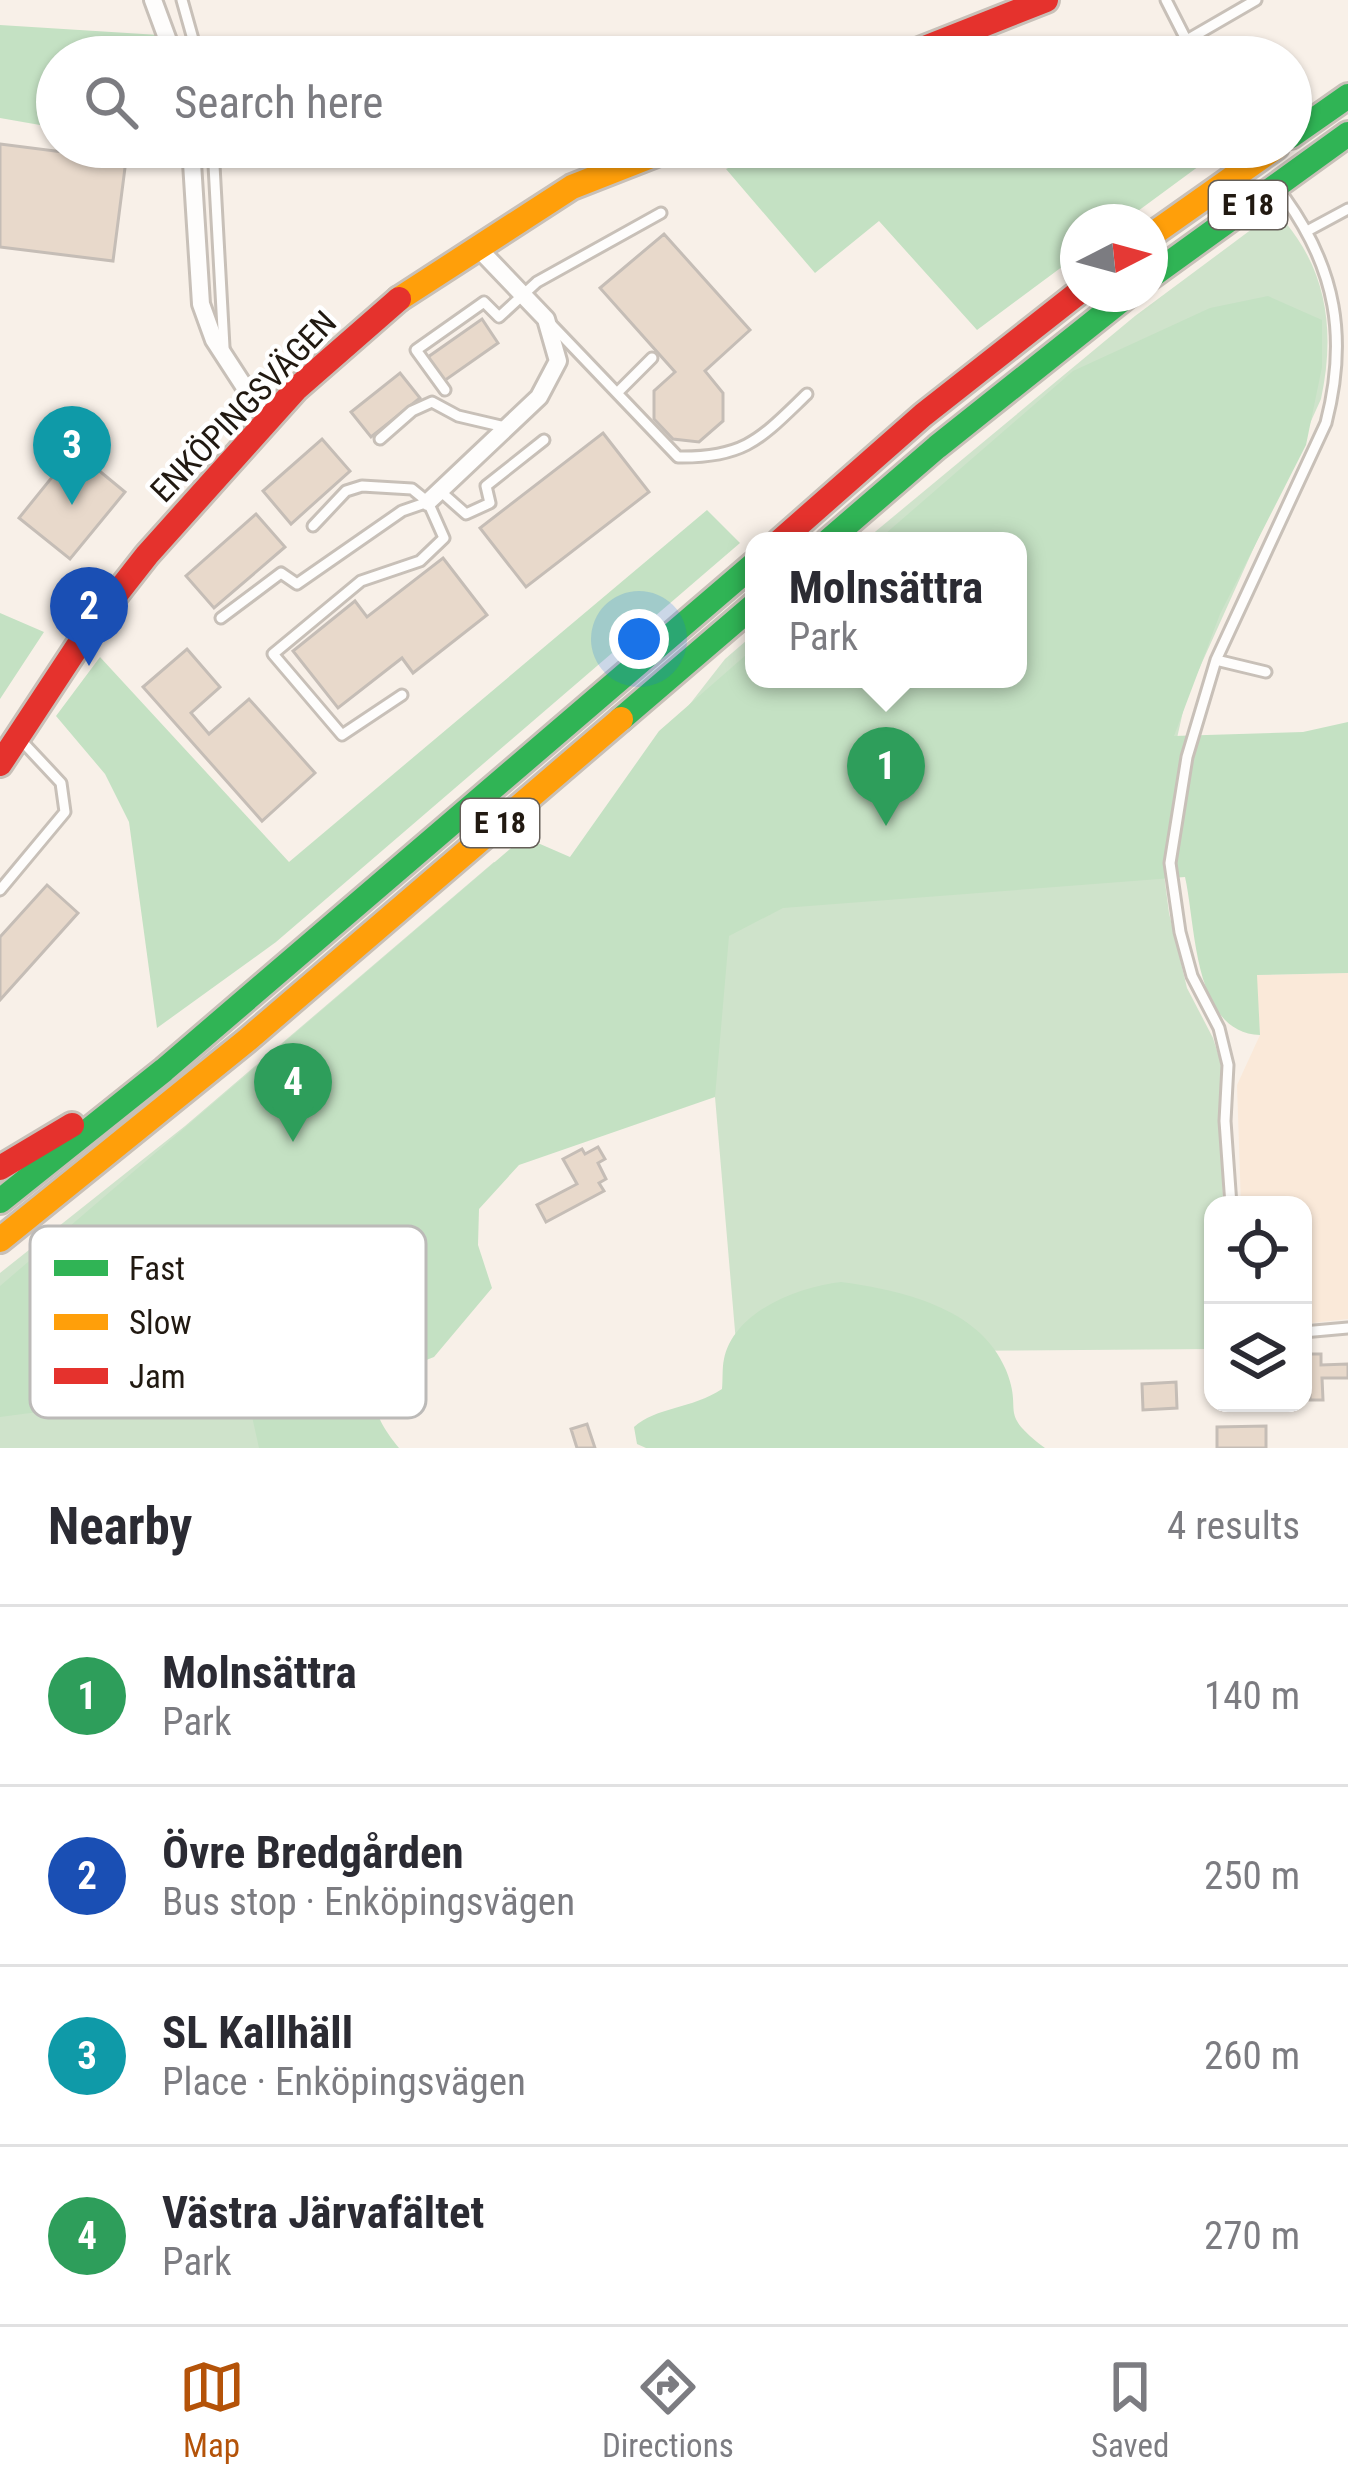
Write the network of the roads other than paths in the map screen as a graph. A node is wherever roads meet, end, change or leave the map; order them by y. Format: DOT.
graph roads {
  1 [pos="154,0"];
  2 [pos="182,0"];
  3 [pos="1046,0"];
  4 [pos="1166,0"];
  5 [pos="1256,0"];
  6 [pos="167,36"];
  7 [pos="192,36"];
  8 [pos="955,36"];
  9 [pos="1185,36"];
  10 [pos="1194,36"];
  11 [pos="1348,96"];
  12 [pos="1312,121"];
  13 [pos="1348,134"];
  14 [pos="1312,160"];
  15 [pos="192,168"];
  16 [pos="214,168"];
  17 [pos="620,168"];
  18 [pos="1246,168"];
  19 [pos="1301,168"];
  20 [pos="1286,198"];
  21 [pos="1348,209"];
  22 [pos="661,213"];
  23 [pos="1168,223"];
  24 [pos="1309,230"];
  25 [pos="477,247"];
  26 [pos="1168,264"];
  27 [pos="524,296"];
  28 [pos="1060,307"];
  29 [pos="1106,312"];
  30 [pos="546,319"];
  31 [pos="225,358"];
  32 [pos="652,358"];
  33 [pos="445,390"];
  34 [pos="617,393"];
  35 [pos="807,394"];
  36 [pos="268,423"];
  37 [pos="509,428"];
  38 [pos="380,439"];
  39 [pos="544,440"];
  40 [pos="433,496"];
  41 [pos="313,526"];
  42 [pos="790,532"];
  43 [pos="838,532"];
  44 [pos="745,572"];
  45 [pos="745,613"];
  46 [pos="221,618"];
  47 [pos="1216,660"];
  48 [pos="1266,671"];
  49 [pos="402,695"];
  50 [pos="18,737"];
  51 [pos="0,764"];
  52 [pos="0,890"];
  53 [pos="164,1070"];
  54 [pos="0,1168"];
  55 [pos="1230,1196"];
  56 [pos="0,1202"];
  57 [pos="0,1240"];
  58 [pos="1348,1328"];
  59 [pos="1312,1331"];
  1 -- 6 [label="street"];
  2 -- 7 [label="lane"];
  3 -- 8 [label="main road"];
  4 -- 9 [label="lane"];
  5 -- 10 [label="lane"];
  11 -- 12 [label="main road, E 18"];
  13 -- 14 [label="main road, E 18"];
  15 -- 31 [label="street"];
  16 -- 31 [label="lane"];
  17 -- 25 [label="main road, ENKÖPINGSVÄGEN"];
  18 -- 23 [label="main road, E 18"];
  19 -- 26 [label="main road, E 18"];
  20 -- 24 [label="lane"];
  21 -- 24 [label="lane"];
  22 -- 27 [label="lane"];
  24 -- 47 [label="lane"];
  25 -- 27 [label="street"];
  25 -- 36 [label="main road, ENKÖPINGSVÄGEN"];
  27 -- 30 [label="street"];
  27 -- 33 [label="lane"];
  28 -- 42 [label="main road"];
  29 -- 43 [label="main road"];
  30 -- 34 [label="lane"];
  30 -- 37 [label="street"];
  31 -- 36 [label="street"];
  32 -- 34 [label="lane"];
  34 -- 35 [label="lane"];
  36 -- 50 [label="main road, ENKÖPINGSVÄGEN"];
  37 -- 38 [label="lane"];
  37 -- 40 [label="street"];
  39 -- 40 [label="lane"];
  40 -- 41 [label="lane"];
  40 -- 46 [label="lane"];
  40 -- 49 [label="lane"];
  44 -- 53 [label="main road, E 18"];
  45 -- 57 [label="main road, E 18"];
  47 -- 48 [label="lane"];
  47 -- 55 [label="lane"];
  50 -- 51 [label="main road, ENKÖPINGSVÄGEN"];
  50 -- 52 [label="lane"];
  53 -- 54 [label="main road"];
  53 -- 56 [label="main road, E 18"];
  58 -- 59 [label="lane"];
}
